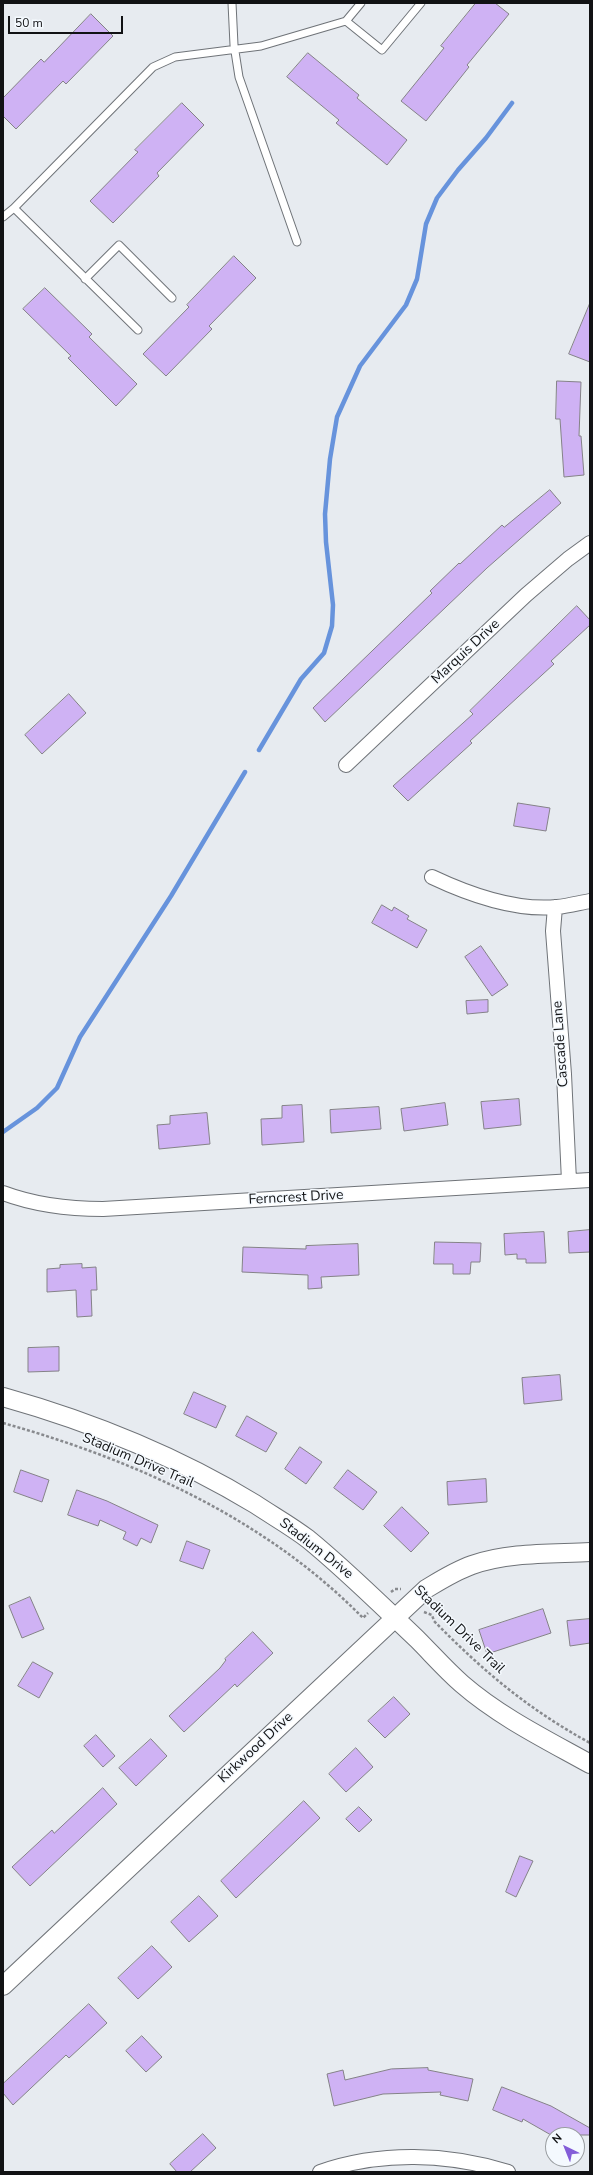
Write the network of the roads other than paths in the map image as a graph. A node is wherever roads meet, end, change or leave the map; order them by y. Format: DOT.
graph roads {
  1 [pos="232,3"];
  2 [pos="361,3"];
  3 [pos="421,3"];
  4 [pos="346,21"];
  5 [pos="235,50"];
  6 [pos="14,208"];
  7 [pos="3,217"];
  8 [pos="297,242"];
  9 [pos="85,279"];
  10 [pos="172,298"];
  11 [pos="138,330"];
  12 [pos="590,543"];
  13 [pos="346,765"];
  14 [pos="432,877"];
  15 [pos="590,901"];
  16 [pos="555,907"];
  17 [pos="590,1180"];
  18 [pos="569,1181"];
  19 [pos="3,1192"];
  20 [pos="3,1397"];
  21 [pos="590,1552"];
  22 [pos="394,1617"];
  23 [pos="590,1764"];
  24 [pos="3,1986"];
  25 [pos="320,2172"];
  26 [pos="508,2172"];
  1 -- 5 [label="lane"];
  2 -- 4 [label="lane"];
  3 -- 4 [label="lane"];
  4 -- 5 [label="lane"];
  5 -- 6 [label="lane"];
  5 -- 8 [label="lane"];
  6 -- 7 [label="lane"];
  6 -- 9 [label="lane"];
  9 -- 10 [label="lane"];
  9 -- 11 [label="lane"];
  12 -- 13 [label="street, Marquis Drive"];
  14 -- 16 [label="street"];
  15 -- 16 [label="street"];
  16 -- 18 [label="street, Cascade Lane"];
  17 -- 18 [label="street, Ferncrest Drive"];
  18 -- 19 [label="street, Ferncrest Drive"];
  20 -- 22 [label="street, Stadium Drive"];
  21 -- 22 [label="street, Kirkwood Drive"];
  22 -- 23 [label="street, Stadium Drive"];
  22 -- 24 [label="street, Kirkwood Drive"];
  25 -- 26 [label="street"];
}
